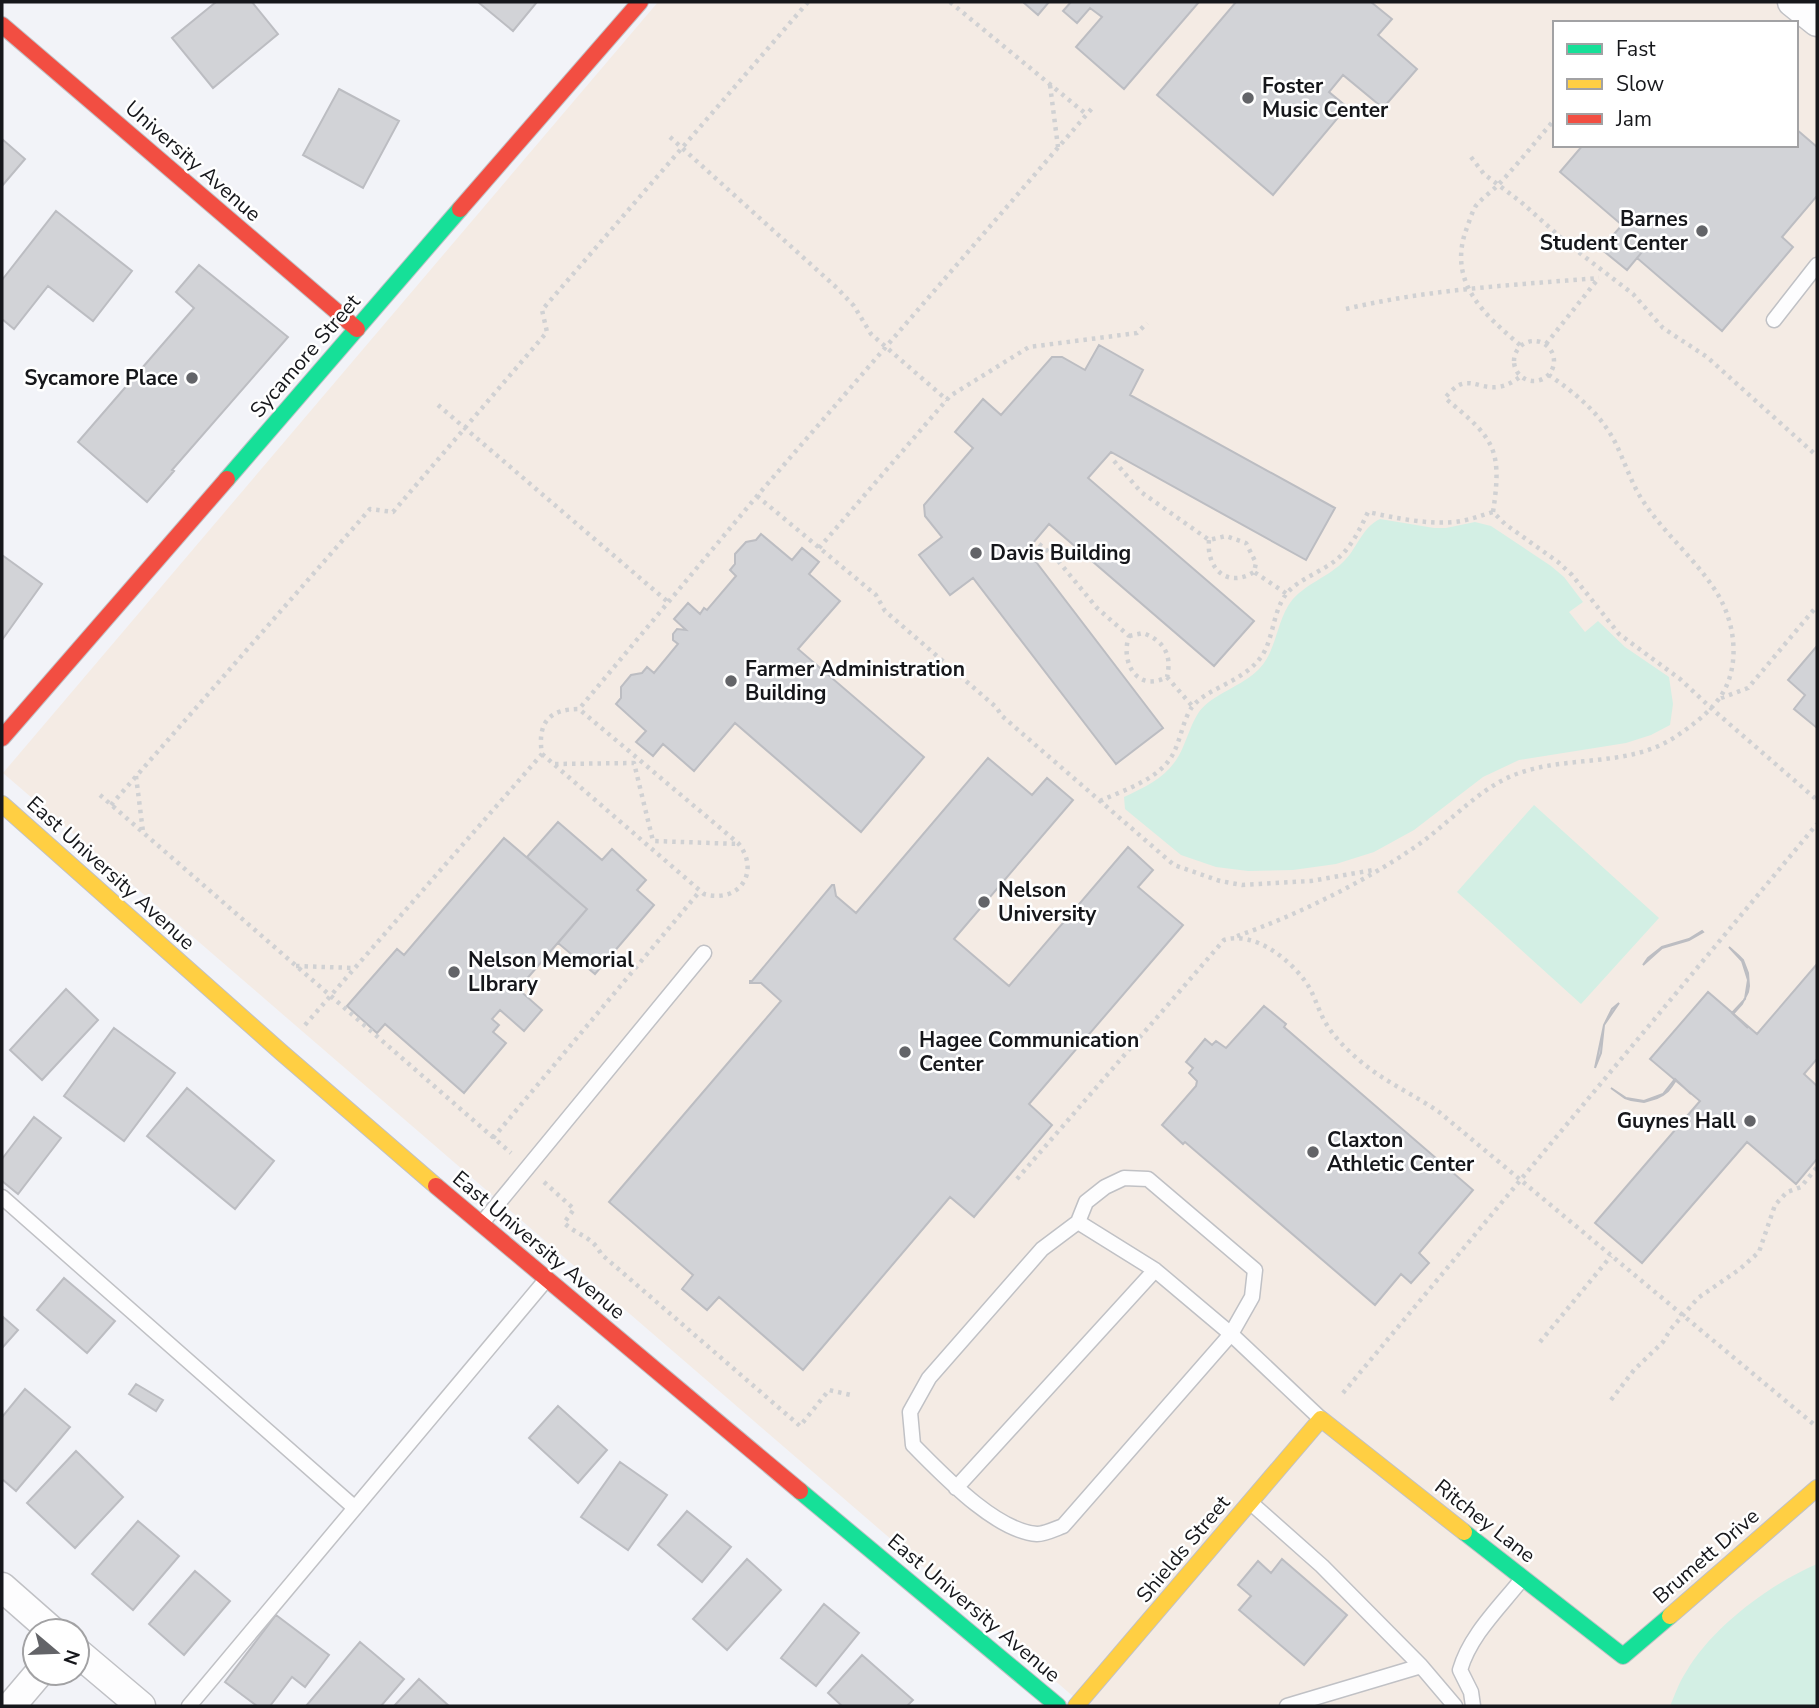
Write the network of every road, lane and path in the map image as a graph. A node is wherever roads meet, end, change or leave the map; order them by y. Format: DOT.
graph roads {
  1 [pos="640,2"];
  2 [pos="808,2"];
  3 [pos="950,2"];
  4 [pos="1792,2"];
  5 [pos="1817,22"];
  6 [pos="2,25"];
  7 [pos="1050,84"];
  8 [pos="1094,106"];
  9 [pos="1086,114"];
  10 [pos="1553,121"];
  11 [pos="670,137"];
  12 [pos="682,147"];
  13 [pos="1058,147"];
  14 [pos="1471,157"];
  15 [pos="1498,185"];
  16 [pos="1817,265"];
  17 [pos="1605,271"];
  18 [pos="1599,278"];
  19 [pos="1469,289"];
  20 [pos="1346,309"];
  21 [pos="1774,320"];
  22 [pos="1147,323"];
  23 [pos="357,330"];
  24 [pos="1546,344"];
  25 [pos="1520,345"];
  26 [pos="885,347"];
  27 [pos="1549,375"];
  28 [pos="1521,376"];
  29 [pos="947,400"];
  30 [pos="438,405"];
  31 [pos="465,428"];
  32 [pos="1817,456"];
  33 [pos="1114,461"];
  34 [pos="757,496"];
  35 [pos="1493,512"];
  36 [pos="1209,540"];
  37 [pos="1039,544"];
  38 [pos="819,548"];
  39 [pos="1254,572"];
  40 [pos="1287,594"];
  41 [pos="668,602"];
  42 [pos="1817,606"];
  43 [pos="1129,636"];
  44 [pos="1167,677"];
  45 [pos="1719,698"];
  46 [pos="1193,707"];
  47 [pos="1711,708"];
  48 [pos="579,709"];
  49 [pos="2,738"];
  50 [pos="542,754"];
  51 [pos="636,761"];
  52 [pos="554,764"];
  53 [pos="136,776"];
  54 [pos="100,795"];
  55 [pos="1817,800"];
  56 [pos="1100,801"];
  57 [pos="2,804"];
  58 [pos="111,805"];
  59 [pos="1817,824"];
  60 [pos="143,832"];
  61 [pos="653,841"];
  62 [pos="740,844"];
  63 [pos="649,846"];
  64 [pos="1379,869"];
  65 [pos="700,891"];
  66 [pos="1237,936"];
  67 [pos="704,953"];
  68 [pos="295,965"];
  69 [pos="355,968"];
  70 [pos="330,996"];
  71 [pos="281,1052"];
  72 [pos="493,1138"];
  73 [pos="527,1167"];
  74 [pos="1817,1167"];
  75 [pos="1017,1180"];
  76 [pos="1522,1181"];
  77 [pos="2,1197"];
  78 [pos="1078,1222"];
  79 [pos="481,1224"];
  80 [pos="1611,1256"];
  81 [pos="1155,1270"];
  82 [pos="546,1280"];
  83 [pos="1683,1315"];
  84 [pos="1231,1334"];
  85 [pos="1540,1342"];
  86 [pos="850,1395"];
  87 [pos="1611,1400"];
  88 [pos="1321,1419"];
  89 [pos="1817,1427"];
  90 [pos="956,1488"];
  91 [pos="1817,1488"];
  92 [pos="1250,1503"];
  93 [pos="355,1508"];
  94 [pos="1523,1578"];
  95 [pos="2,1587"];
  96 [pos="36,1617"];
  97 [pos="1623,1656"];
  98 [pos="91,1665"];
  99 [pos="1421,1666"];
  100 [pos="27,1687"];
  101 [pos="11,1706"];
  102 [pos="141,1706"];
  103 [pos="189,1706"];
  104 [pos="1058,1706"];
  105 [pos="1076,1706"];
  106 [pos="1287,1706"];
  107 [pos="1455,1706"];
  108 [pos="1473,1706"];
  1 -- 23 [label="street, Sycamore Street"];
  2 -- 12 [label="path"];
  3 -- 7 [label="path"];
  4 -- 5 [label="street"];
  6 -- 23 [label="street, University Avenue"];
  7 -- 9 [label="path"];
  7 -- 13 [label="path"];
  8 -- 9 [label="path"];
  9 -- 13 [label="path"];
  10 -- 15 [label="path"];
  11 -- 12 [label="path"];
  12 -- 26 [label="path"];
  12 -- 31 [label="path"];
  13 -- 26 [label="path"];
  14 -- 15 [label="path"];
  15 -- 17 [label="path"];
  15 -- 19 [label="path"];
  16 -- 21 [label="lane"];
  17 -- 18 [label="path"];
  17 -- 32 [label="path"];
  18 -- 19 [label="path"];
  18 -- 24 [label="path"];
  19 -- 20 [label="path"];
  19 -- 25 [label="path"];
  22 -- 29 [label="path"];
  23 -- 49 [label="street, Sycamore Street"];
  24 -- 25 [label="path"];
  24 -- 27 [label="path"];
  25 -- 28 [label="path"];
  26 -- 29 [label="path"];
  26 -- 34 [label="path"];
  27 -- 28 [label="path"];
  27 -- 45 [label="path"];
  28 -- 35 [label="path"];
  29 -- 38 [label="path"];
  30 -- 31 [label="path"];
  31 -- 41 [label="path"];
  31 -- 53 [label="path"];
  33 -- 36 [label="path"];
  34 -- 38 [label="path"];
  34 -- 41 [label="path"];
  35 -- 40 [label="path"];
  35 -- 47 [label="path"];
  36 -- 39 [label="path"];
  36 -- 39 [label="path"];
  37 -- 43 [label="path"];
  38 -- 56 [label="path"];
  39 -- 40 [label="path"];
  40 -- 46 [label="path"];
  41 -- 48 [label="path"];
  42 -- 45 [label="path"];
  43 -- 44 [label="path"];
  43 -- 44 [label="path"];
  44 -- 46 [label="path"];
  45 -- 47 [label="path"];
  46 -- 56 [label="path"];
  47 -- 55 [label="path"];
  47 -- 64 [label="path"];
  48 -- 50 [label="path"];
  48 -- 51 [label="path"];
  50 -- 52 [label="path"];
  50 -- 69 [label="path"];
  51 -- 52 [label="path"];
  51 -- 61 [label="path"];
  51 -- 62 [label="path"];
  52 -- 63 [label="path"];
  53 -- 58 [label="path"];
  53 -- 60 [label="path"];
  54 -- 58 [label="path"];
  56 -- 64 [label="path"];
  57 -- 71 [label="street, East University Avenue"];
  58 -- 60 [label="path"];
  59 -- 76 [label="path"];
  60 -- 68 [label="path"];
  61 -- 62 [label="path"];
  61 -- 63 [label="path"];
  62 -- 65 [label="path"];
  63 -- 65 [label="path"];
  64 -- 66 [label="path"];
  65 -- 72 [label="path"];
  66 -- 75 [label="path"];
  66 -- 76 [label="path"];
  67 -- 73 [label="lane"];
  68 -- 69 [label="path"];
  68 -- 70 [label="path"];
  69 -- 70 [label="path"];
  70 -- 71 [label="path"];
  70 -- 72 [label="path"];
  71 -- 79 [label="street, East University Avenue"];
  72 -- 73 [label="path"];
  73 -- 79 [label="lane"];
  73 -- 86 [label="path"];
  74 -- 83 [label="path"];
  76 -- 80 [label="path"];
  76 -- 88 [label="path"];
  77 -- 93 [label="lane"];
  78 -- 81 [label="lane"];
  78 -- 84 [label="lane"];
  78 -- 90 [label="lane"];
  79 -- 82 [label="street, East University Avenue"];
  80 -- 83 [label="path"];
  80 -- 85 [label="path"];
  81 -- 84 [label="lane"];
  81 -- 90 [label="lane"];
  82 -- 93 [label="lane"];
  82 -- 104 [label="street, East University Avenue"];
  83 -- 87 [label="path"];
  83 -- 89 [label="path"];
  84 -- 88 [label="lane"];
  84 -- 90 [label="lane"];
  88 -- 92 [label="street, Shields Street"];
  88 -- 94 [label="street, Ritchey Lane"];
  91 -- 97 [label="street, Brumett Drive"];
  92 -- 99 [label="lane"];
  92 -- 105 [label="street, Shields Street"];
  93 -- 103 [label="lane"];
  94 -- 97 [label="street, Ritchey Lane"];
  94 -- 108 [label="lane"];
  95 -- 96 [label="street"];
  98 -- 102 [label="street"];
  99 -- 106 [label="lane"];
  99 -- 107 [label="lane"];
  100 -- 101 [label="street"];
}
